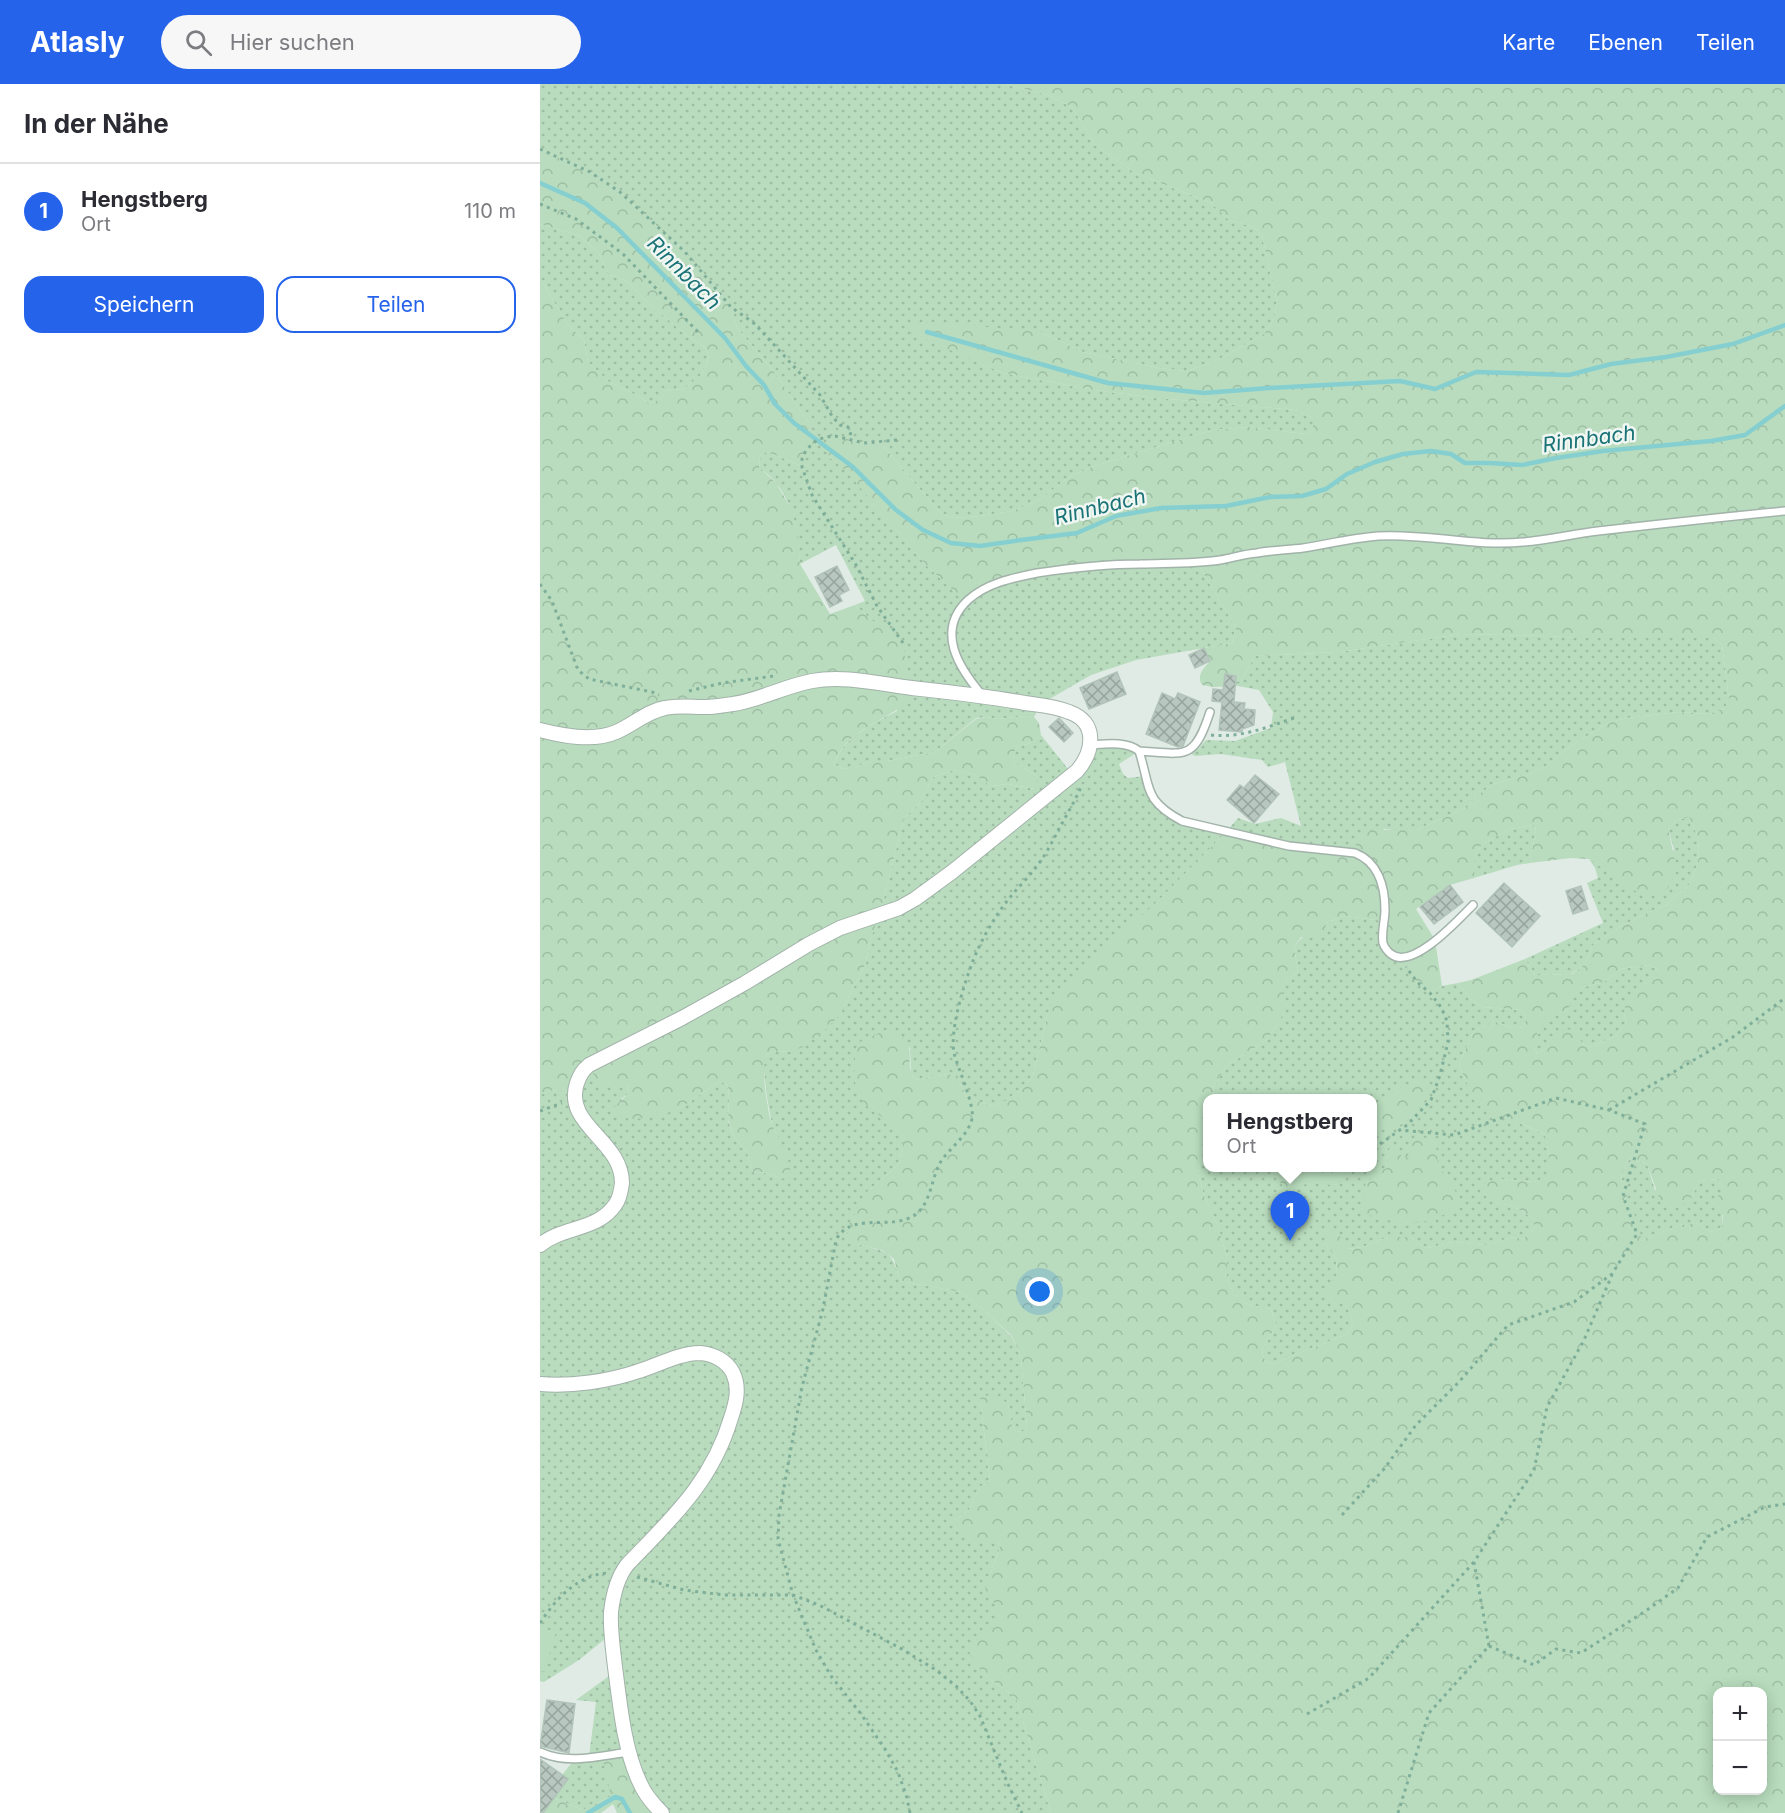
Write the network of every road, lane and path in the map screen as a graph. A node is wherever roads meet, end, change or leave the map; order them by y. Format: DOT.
graph roads {
  1 [pos="540,149"];
  2 [pos="540,204"];
  3 [pos="700,334"];
  4 [pos="849,439"];
  5 [pos="897,440"];
  6 [pos="1785,510"];
  7 [pos="540,584"];
  8 [pos="903,643"];
  9 [pos="782,675"];
  10 [pos="681,693"];
  11 [pos="982,696"];
  12 [pos="669,708"];
  13 [pos="1210,712"];
  14 [pos="1297,717"];
  15 [pos="540,730"];
  16 [pos="1203,734"];
  17 [pos="1090,745"];
  18 [pos="1139,750"];
  19 [pos="1084,762"];
  20 [pos="1473,905"];
  21 [pos="1400,959"];
  22 [pos="1785,998"];
  23 [pos="575,1098"];
  24 [pos="1609,1110"];
  25 [pos="540,1111"];
  26 [pos="1400,1130"];
  27 [pos="1380,1143"];
  28 [pos="540,1245"];
  29 [pos="1612,1274"];
  30 [pos="540,1384"];
  31 [pos="1785,1504"];
  32 [pos="1342,1515"];
  33 [pos="1474,1562"];
  34 [pos="622,1572"];
  35 [pos="793,1595"];
  36 [pos="540,1623"];
  37 [pos="1489,1646"];
  38 [pos="1307,1714"];
  39 [pos="540,1752"];
  40 [pos="629,1752"];
  41 [pos="662,1813"];
  42 [pos="910,1813"];
  43 [pos="1022,1813"];
  44 [pos="1398,1813"];
  1 -- 4 [label="path"];
  2 -- 3 [label="path"];
  4 -- 5 [label="path"];
  4 -- 8 [label="path"];
  6 -- 11 [label="lane"];
  7 -- 12 [label="path"];
  9 -- 10 [label="path"];
  11 -- 12 [label="street"];
  11 -- 17 [label="street"];
  12 -- 15 [label="street"];
  13 -- 16 [label="lane"];
  14 -- 16 [label="path"];
  16 -- 18 [label="lane"];
  17 -- 18 [label="lane"];
  17 -- 19 [label="street"];
  18 -- 21 [label="lane"];
  19 -- 23 [label="street"];
  19 -- 35 [label="path"];
  20 -- 21 [label="lane"];
  21 -- 26 [label="path"];
  22 -- 24 [label="path"];
  23 -- 25 [label="path"];
  23 -- 28 [label="street"];
  24 -- 26 [label="path"];
  24 -- 29 [label="path"];
  26 -- 27 [label="path"];
  29 -- 32 [label="path"];
  29 -- 33 [label="path"];
  30 -- 34 [label="street"];
  31 -- 37 [label="path"];
  33 -- 37 [label="path"];
  33 -- 38 [label="path"];
  34 -- 35 [label="path"];
  34 -- 36 [label="path"];
  34 -- 40 [label="street"];
  35 -- 42 [label="path"];
  35 -- 43 [label="path"];
  37 -- 44 [label="path"];
  39 -- 40 [label="lane"];
  40 -- 41 [label="street"];
}
